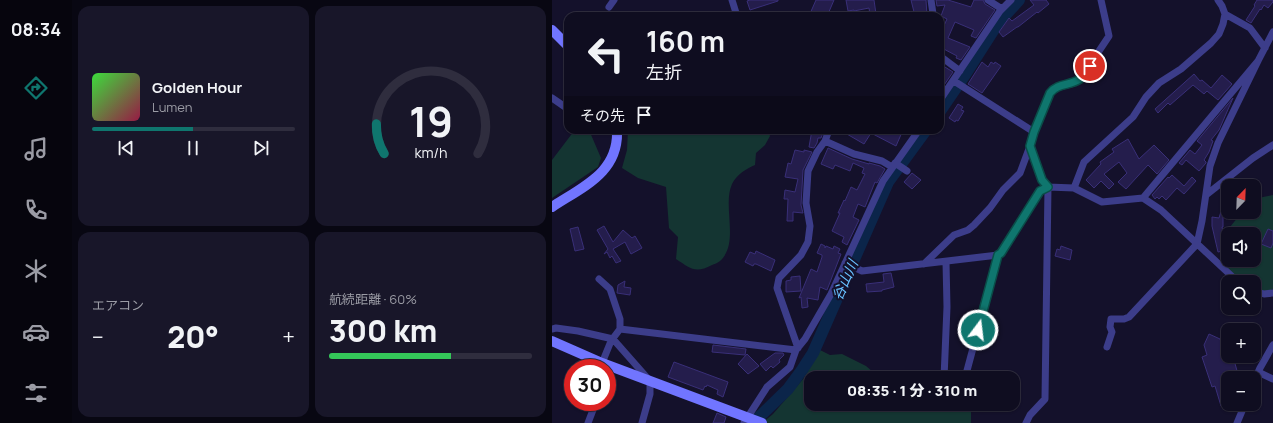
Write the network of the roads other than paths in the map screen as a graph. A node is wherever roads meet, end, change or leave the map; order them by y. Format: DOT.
graph roads {
  1 [pos="614,0"];
  2 [pos="732,0"];
  3 [pos="931,0"];
  4 [pos="988,0"];
  5 [pos="1011,0"];
  6 [pos="1101,0"];
  7 [pos="1218,0"];
  8 [pos="609,7"];
  9 [pos="1002,9"];
  10 [pos="736,12"];
  11 [pos="933,12"];
  12 [pos="1225,14"];
  13 [pos="552,30"];
  14 [pos="1273,32"];
  15 [pos="560,41"];
  16 [pos="1265,48"];
  17 [pos="944,59"];
  18 [pos="1258,61"];
  19 [pos="960,71"];
  20 [pos="954,81"];
  21 [pos="944,95"];
  22 [pos="552,98"];
  23 [pos="564,106"];
  24 [pos="1034,132"];
  25 [pos="618,134"];
  26 [pos="828,134"];
  27 [pos="916,134"];
  28 [pos="825,142"];
  29 [pos="1273,145"];
  30 [pos="1030,146"];
  31 [pos="894,165"];
  32 [pos="907,171"];
  33 [pos="1048,187"];
  34 [pos="1074,188"];
  35 [pos="1206,196"];
  36 [pos="1143,198"];
  37 [pos="552,207"];
  38 [pos="1196,244"];
  39 [pos="998,255"];
  40 [pos="946,262"];
  41 [pos="845,263"];
  42 [pos="924,264"];
  43 [pos="1230,275"];
  44 [pos="599,279"];
  45 [pos="1261,293"];
  46 [pos="1273,294"];
  47 [pos="552,329"];
  48 [pos="620,329"];
  49 [pos="613,339"];
  50 [pos="552,341"];
  51 [pos="1273,345"];
  52 [pos="1107,347"];
  53 [pos="797,349"];
  54 [pos="590,359"];
  55 [pos="607,359"];
  56 [pos="616,369"];
  57 [pos="944,371"];
  58 [pos="967,371"];
  59 [pos="1259,371"];
  60 [pos="1261,373"];
  61 [pos="1273,379"];
  62 [pos="650,380"];
  63 [pos="593,411"];
  64 [pos="1242,411"];
  65 [pos="748,420"];
  66 [pos="588,423"];
  67 [pos="642,423"];
  68 [pos="762,423"];
  69 [pos="1026,423"];
  70 [pos="1237,423"];
  1 -- 8 [label="street"];
  2 -- 10 [label="street"];
  3 -- 11 [label="street"];
  4 -- 9 [label="street"];
  5 -- 9 [label="street"];
  6 -- 24 [label="street"];
  7 -- 12 [label="street"];
  9 -- 19 [label="street"];
  12 -- 16 [label="street"];
  12 -- 34 [label="street"];
  13 -- 15 [label="street"];
  14 -- 16 [label="street"];
  16 -- 18 [label="street"];
  17 -- 19 [label="street"];
  18 -- 35 [label="street"];
  18 -- 36 [label="street"];
  19 -- 20 [label="street"];
  20 -- 21 [label="street"];
  20 -- 24 [label="street"];
  22 -- 23 [label="street"];
  24 -- 30 [label="street"];
  25 -- 37 [label="street"];
  26 -- 28 [label="street"];
  27 -- 31 [label="street"];
  28 -- 31 [label="street"];
  28 -- 53 [label="street"];
  29 -- 35 [label="street"];
  30 -- 33 [label="street"];
  30 -- 42 [label="street"];
  31 -- 32 [label="street"];
  31 -- 41 [label="street"];
  33 -- 34 [label="street"];
  33 -- 39 [label="street"];
  33 -- 69 [label="street"];
  34 -- 36 [label="street"];
  35 -- 38 [label="street"];
  36 -- 38 [label="street"];
  38 -- 43 [label="street"];
  38 -- 52 [label="street"];
  39 -- 40 [label="street"];
  39 -- 58 [label="street"];
  40 -- 42 [label="street"];
  40 -- 57 [label="street"];
  41 -- 42 [label="street"];
  41 -- 53 [label="street"];
  44 -- 48 [label="street"];
  45 -- 46 [label="street"];
  47 -- 49 [label="street"];
  48 -- 49 [label="street"];
  48 -- 53 [label="street"];
  49 -- 55 [label="street"];
  49 -- 62 [label="street"];
  50 -- 54 [label="street"];
  51 -- 59 [label="street"];
  53 -- 65 [label="street"];
  56 -- 62 [label="street"];
  60 -- 61 [label="street"];
  62 -- 65 [label="street"];
  62 -- 67 [label="street"];
  63 -- 66 [label="street"];
  64 -- 70 [label="street"];
  65 -- 68 [label="street"];
}
